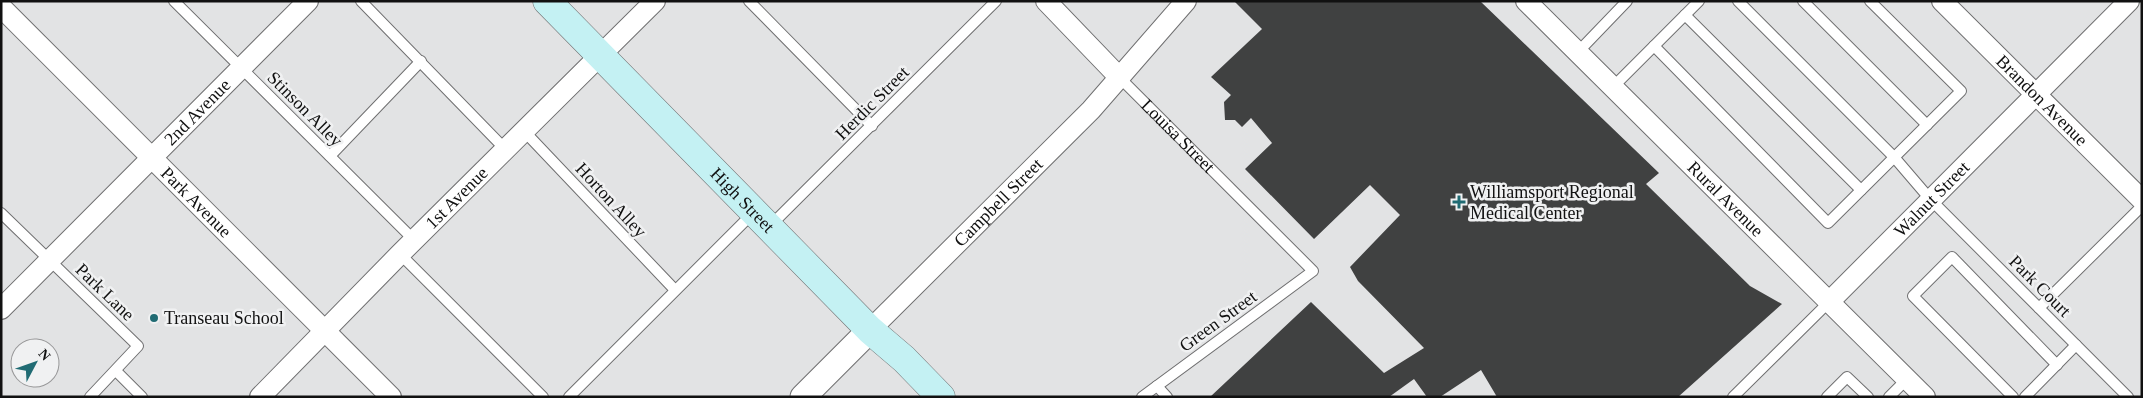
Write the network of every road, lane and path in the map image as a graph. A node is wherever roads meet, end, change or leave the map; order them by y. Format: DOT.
graph roads {
  1 [pos="174,1"];
  2 [pos="308,1"];
  3 [pos="361,1"];
  4 [pos="547,1"];
  5 [pos="655,1"];
  6 [pos="749,1"];
  7 [pos="996,1"];
  8 [pos="1046,1"];
  9 [pos="1186,1"];
  10 [pos="1526,1"];
  11 [pos="1627,1"];
  12 [pos="1699,1"];
  13 [pos="1738,1"];
  14 [pos="1803,1"];
  15 [pos="1870,1"];
  16 [pos="1942,1"];
  17 [pos="2129,1"];
  18 [pos="1,7"];
  19 [pos="1685,15"];
  20 [pos="1654,46"];
  21 [pos="1578,52"];
  22 [pos="601,55"];
  23 [pos="421,61"];
  24 [pos="241,69"];
  25 [pos="1120,78"];
  26 [pos="1614,87"];
  27 [pos="2035,93"];
  28 [pos="1927,125"];
  29 [pos="872,126"];
  30 [pos="524,131"];
  31 [pos="506,150"];
  32 [pos="330,156"];
  33 [pos="151,157"];
  34 [pos="1894,158"];
  35 [pos="1861,190"];
  36 [pos="1930,199"];
  37 [pos="2142,200"];
  38 [pos="2142,206"];
  39 [pos="1,213"];
  40 [pos="762,219"];
  41 [pos="407,247"];
  42 [pos="49,261"];
  43 [pos="1313,271"];
  44 [pos="675,290"];
  45 [pos="1830,301"];
  46 [pos="2039,308"];
  47 [pos="1,309"];
  48 [pos="324,330"];
  49 [pos="870,330"];
  50 [pos="2076,345"];
  51 [pos="2057,365"];
  52 [pos="116,371"];
  53 [pos="1907,379"];
  54 [pos="1157,386"];
  55 [pos="90,397"];
  56 [pos="142,397"];
  57 [pos="260,397"];
  58 [pos="391,397"];
  59 [pos="543,397"];
  60 [pos="569,397"];
  61 [pos="803,397"];
  62 [pos="941,397"];
  63 [pos="1142,397"];
  64 [pos="1167,397"];
  65 [pos="1733,397"];
  66 [pos="1827,397"];
  67 [pos="1868,397"];
  68 [pos="1889,397"];
  69 [pos="1925,397"];
  70 [pos="2013,397"];
  71 [pos="2026,397"];
  72 [pos="2128,397"];
  1 -- 24 [label="lane, Stinson Alley"];
  2 -- 24 [label="street, 2nd Avenue"];
  3 -- 23 [label="lane"];
  4 -- 22 [label="main road, High Street"];
  5 -- 22 [label="street, 1st Avenue"];
  6 -- 29 [label="lane"];
  7 -- 29 [label="lane, Herdic Street"];
  8 -- 25 [label="street, Louisa Street"];
  9 -- 25 [label="street, Campbell Street"];
  10 -- 21 [label="street, Rural Avenue"];
  11 -- 21 [label="lane"];
  12 -- 19 [label="lane"];
  13 -- 34 [label="lane, Park Court"];
  14 -- 28 [label="lane"];
  15 -- 28 [label="lane"];
  16 -- 27 [label="street, Brandon Avenue"];
  17 -- 27 [label="street, Walnut Street"];
  18 -- 33 [label="street, Park Avenue"];
  19 -- 20 [label="lane"];
  19 -- 35 [label="lane"];
  20 -- 26 [label="lane"];
  20 -- 35 [label="lane"];
  21 -- 26 [label="street, Rural Avenue"];
  22 -- 30 [label="street, 1st Avenue"];
  22 -- 40 [label="main road, High Street"];
  23 -- 31 [label="lane"];
  23 -- 32 [label="lane"];
  24 -- 32 [label="lane, Stinson Alley"];
  24 -- 33 [label="street, 2nd Avenue"];
  25 -- 43 [label="lane, Louisa Street"];
  25 -- 49 [label="street, Campbell Street"];
  26 -- 45 [label="street, Rural Avenue"];
  27 -- 36 [label="street, Walnut Street"];
  27 -- 37 [label="street, Brandon Avenue"];
  28 -- 34 [label="lane"];
  29 -- 40 [label="lane, Herdic Street"];
  30 -- 31 [label="street, 1st Avenue"];
  30 -- 44 [label="lane, Horton Alley"];
  31 -- 41 [label="street, 1st Avenue"];
  32 -- 41 [label="lane, Stinson Alley"];
  33 -- 42 [label="street, 2nd Avenue"];
  33 -- 48 [label="street, Park Avenue"];
  34 -- 35 [label="lane"];
  34 -- 36 [label="lane, Park Court"];
  36 -- 45 [label="street, Walnut Street"];
  36 -- 46 [label="lane, Park Court"];
  38 -- 46 [label="lane"];
  39 -- 42 [label="lane, Park Lane"];
  40 -- 44 [label="lane, Herdic Street"];
  40 -- 49 [label="main road, High Street"];
  41 -- 48 [label="street, 1st Avenue"];
  41 -- 59 [label="lane, Stinson Alley"];
  42 -- 47 [label="street, 2nd Avenue"];
  42 -- 52 [label="lane, Park Lane"];
  43 -- 54 [label="lane, Green Street"];
  44 -- 60 [label="lane, Herdic Street"];
  45 -- 53 [label="street, Rural Avenue"];
  45 -- 65 [label="lane, Walnut Street"];
  46 -- 50 [label="lane, Park Court"];
  48 -- 57 [label="street, 1st Avenue"];
  48 -- 58 [label="street, Park Avenue"];
  49 -- 61 [label="street, Campbell Street"];
  49 -- 62 [label="main road, High Street"];
  50 -- 51 [label="lane"];
  50 -- 72 [label="lane, Park Court"];
  51 -- 70 [label="lane"];
  51 -- 71 [label="lane"];
  52 -- 55 [label="lane"];
  52 -- 56 [label="lane"];
  53 -- 68 [label="lane"];
  53 -- 69 [label="street, Rural Avenue"];
  54 -- 63 [label="lane, Green Street"];
  54 -- 64 [label="lane"];
  66 -- 67 [label="lane"];
}
